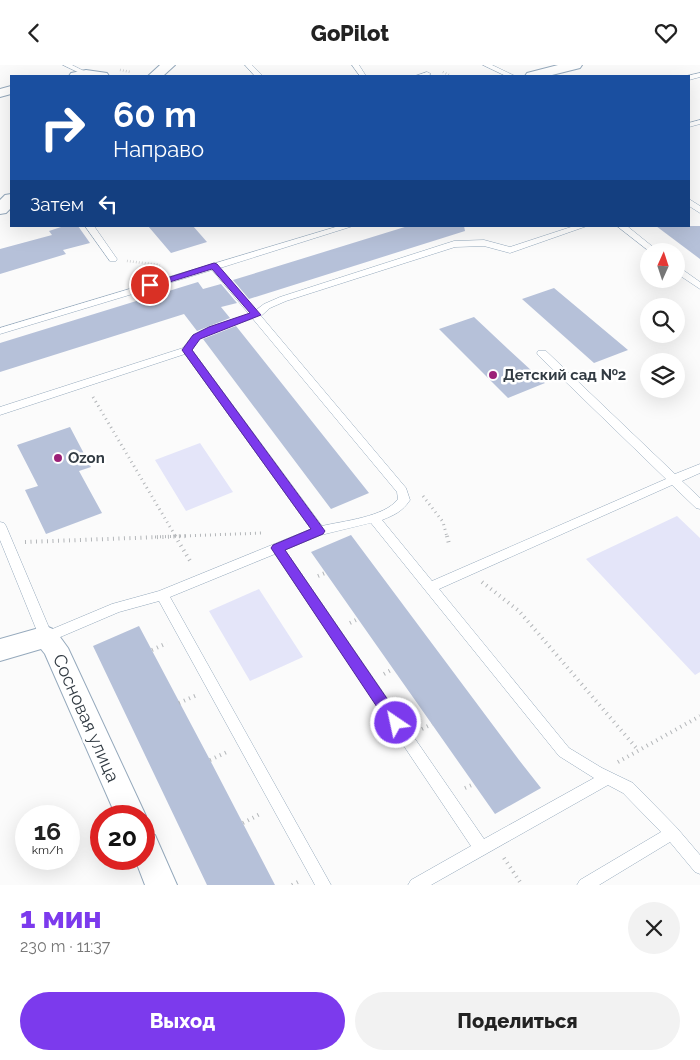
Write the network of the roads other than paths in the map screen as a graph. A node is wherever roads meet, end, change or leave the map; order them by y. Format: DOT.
graph roads {
  1 [pos="66,65"];
  2 [pos="168,65"];
  3 [pos="248,65"];
  4 [pos="486,65"];
  5 [pos="575,65"];
  6 [pos="81,75"];
  7 [pos="156,75"];
  8 [pos="258,75"];
  9 [pos="509,75"];
  10 [pos="536,75"];
  11 [pos="10,200"];
  12 [pos="0,209"];
  13 [pos="90,227"];
  14 [pos="346,227"];
  15 [pos="580,227"];
  16 [pos="622,227"];
  17 [pos="643,243"];
  18 [pos="114,259"];
  19 [pos="214,266"];
  20 [pos="685,275"];
  21 [pos="700,286"];
  22 [pos="256,315"];
  23 [pos="0,331"];
  24 [pos="187,350"];
  25 [pos="542,353"];
  26 [pos="0,411"];
  27 [pos="700,468"];
  28 [pos="672,480"];
  29 [pos="700,505"];
  30 [pos="374,518"];
  31 [pos="0,526"];
  32 [pos="319,531"];
  33 [pos="277,548"];
  34 [pos="430,587"];
  35 [pos="162,595"];
  36 [pos="46,637"];
  37 [pos="0,650"];
  38 [pos="603,776"];
  39 [pos="126,805"];
  40 [pos="672,833"];
  41 [pos="487,846"];
  42 [pos="700,867"];
  43 [pos="155,869"];
  44 [pos="162,885"];
  45 [pos="323,885"];
  46 [pos="416,885"];
  47 [pos="585,885"];
  1 -- 6 [label="lane"];
  2 -- 7 [label="street"];
  3 -- 8 [label="lane"];
  4 -- 9 [label="lane"];
  5 -- 10 [label="street"];
  11 -- 12 [label="street"];
  13 -- 18 [label="lane"];
  14 -- 19 [label="lane"];
  15 -- 22 [label="lane"];
  16 -- 17 [label="lane"];
  19 -- 22 [label="lane"];
  19 -- 23 [label="lane"];
  20 -- 21 [label="lane"];
  22 -- 24 [label="lane"];
  22 -- 30 [label="lane"];
  24 -- 26 [label="lane"];
  24 -- 32 [label="lane"];
  25 -- 28 [label="lane"];
  27 -- 28 [label="lane"];
  28 -- 29 [label="lane"];
  28 -- 34 [label="lane"];
  30 -- 32 [label="lane"];
  30 -- 34 [label="lane"];
  31 -- 36 [label="lane"];
  32 -- 33 [label="lane"];
  33 -- 35 [label="lane"];
  33 -- 41 [label="lane"];
  34 -- 38 [label="lane"];
  35 -- 36 [label="lane"];
  35 -- 45 [label="lane"];
  36 -- 37 [label="street, Сосновая улица"];
  36 -- 39 [label="street, Сосновая улица"];
  38 -- 40 [label="lane"];
  38 -- 41 [label="lane"];
  40 -- 42 [label="lane"];
  40 -- 47 [label="lane"];
  41 -- 46 [label="lane"];
  43 -- 44 [label="street"];
}
